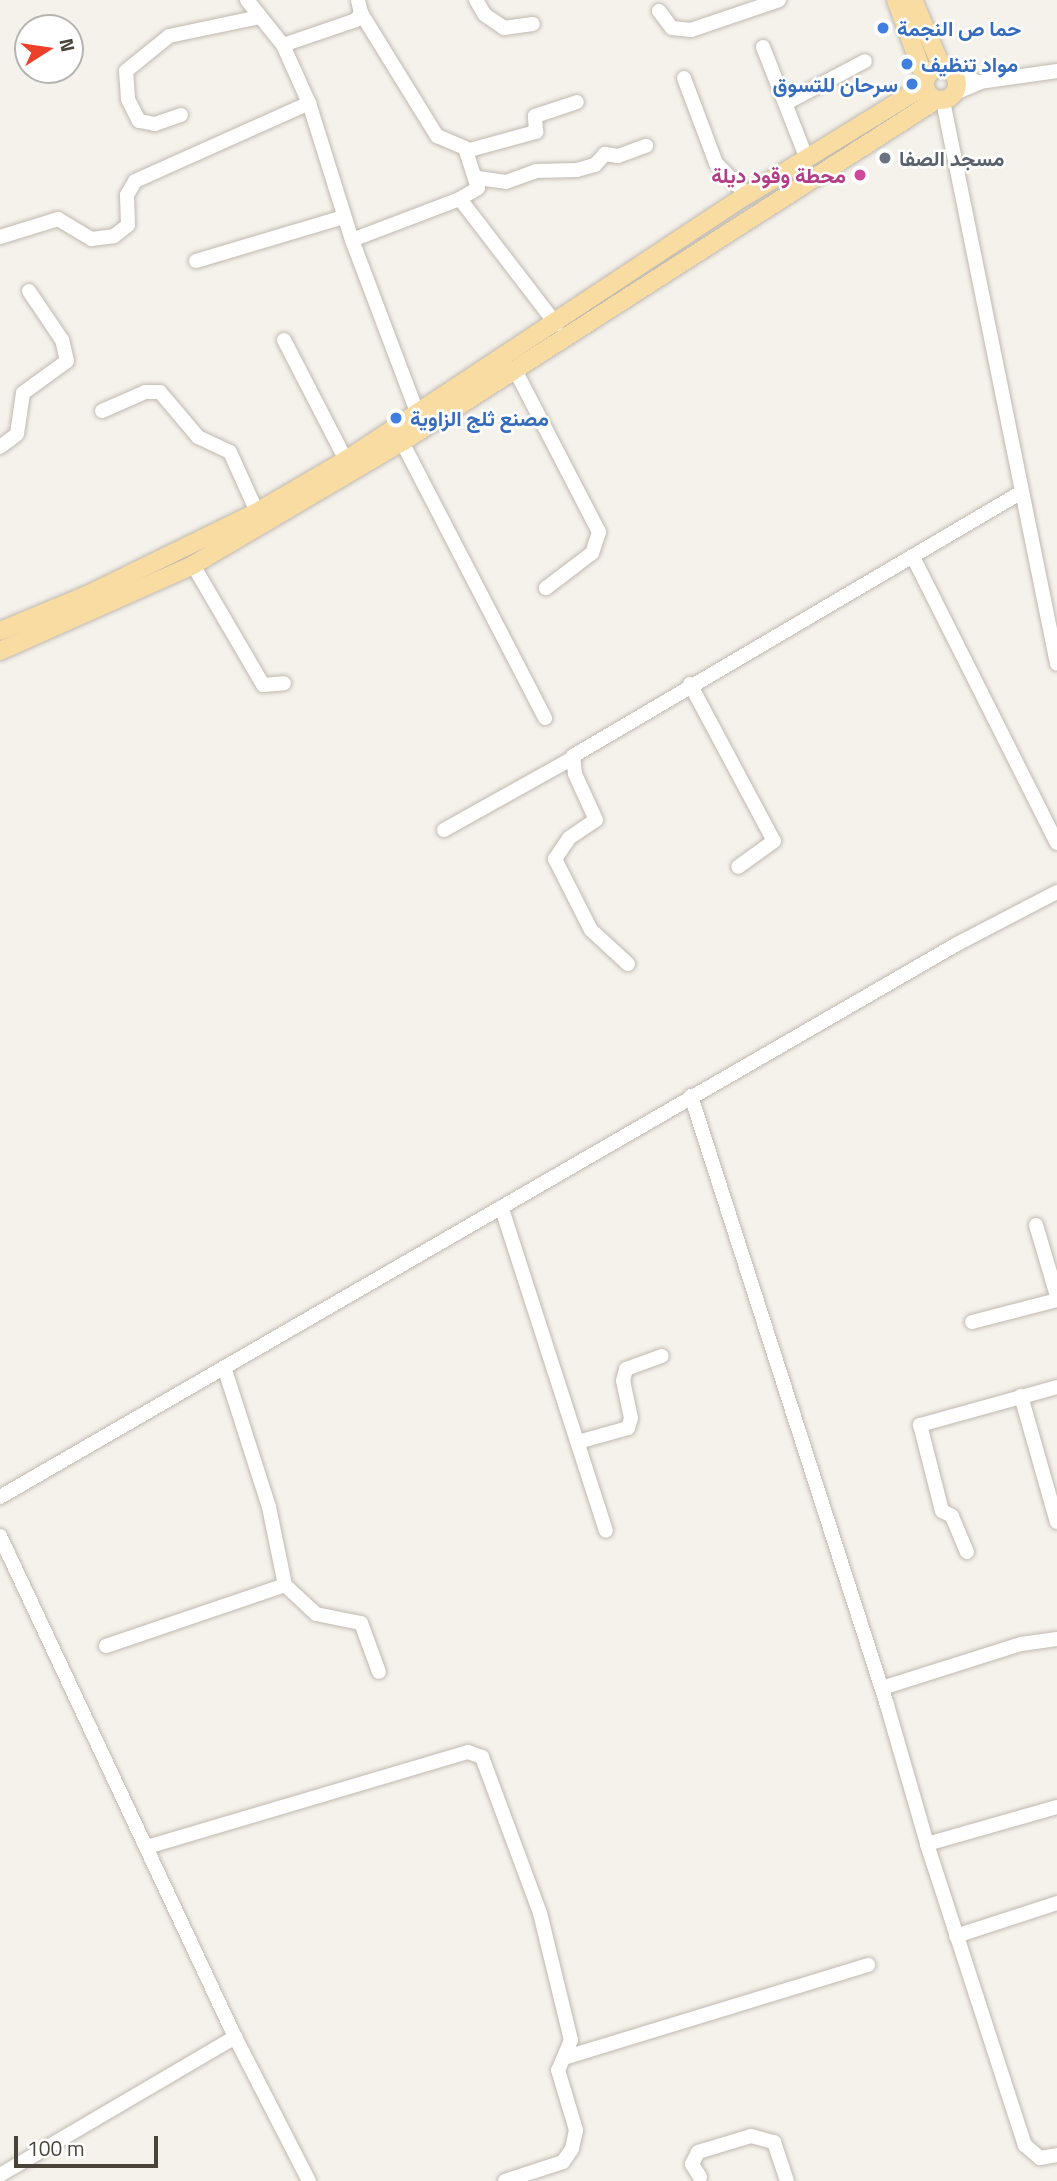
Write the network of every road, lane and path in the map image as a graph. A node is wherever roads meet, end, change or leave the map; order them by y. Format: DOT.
graph roads {
  1 [pos="247,0"];
  2 [pos="476,0"];
  3 [pos="779,0"];
  4 [pos="896,0"];
  5 [pos="913,0"];
  6 [pos="360,6"];
  7 [pos="659,11"];
  8 [pos="259,17"];
  9 [pos="533,24"];
  10 [pos="283,45"];
  11 [pos="763,47"];
  12 [pos="865,61"];
  13 [pos="1057,71"];
  14 [pos="684,78"];
  15 [pos="925,83"];
  16 [pos="946,88"];
  17 [pos="577,102"];
  18 [pos="788,102"];
  19 [pos="309,103"];
  20 [pos="181,115"];
  21 [pos="646,146"];
  22 [pos="466,152"];
  23 [pos="807,159"];
  24 [pos="478,178"];
  25 [pos="747,195"];
  26 [pos="460,199"];
  27 [pos="344,217"];
  28 [pos="0,237"];
  29 [pos="352,240"];
  30 [pos="197,261"];
  31 [pos="29,291"];
  32 [pos="556,324"];
  33 [pos="284,340"];
  34 [pos="514,368"];
  35 [pos="102,411"];
  36 [pos="418,415"];
  37 [pos="402,442"];
  38 [pos="0,447"];
  39 [pos="346,460"];
  40 [pos="1020,493"];
  41 [pos="257,512"];
  42 [pos="913,557"];
  43 [pos="192,565"];
  44 [pos="546,588"];
  45 [pos="0,631"];
  46 [pos="0,651"];
  47 [pos="1057,664"];
  48 [pos="284,683"];
  49 [pos="690,684"];
  50 [pos="545,718"];
  51 [pos="571,759"];
  52 [pos="444,830"];
  53 [pos="1057,843"];
  54 [pos="738,867"];
  55 [pos="1057,892"];
  56 [pos="628,964"];
  57 [pos="691,1096"];
  58 [pos="502,1209"];
  59 [pos="1036,1224"];
  60 [pos="1057,1298"];
  61 [pos="972,1322"];
  62 [pos="663,1356"];
  63 [pos="225,1370"];
  64 [pos="1057,1387"];
  65 [pos="1021,1396"];
  66 [pos="578,1442"];
  67 [pos="7,1495"];
  68 [pos="0,1507"];
  69 [pos="1057,1522"];
  70 [pos="607,1531"];
  71 [pos="0,1536"];
  72 [pos="3,1550"];
  73 [pos="967,1552"];
  74 [pos="285,1585"];
  75 [pos="1057,1639"];
  76 [pos="106,1646"];
  77 [pos="379,1672"];
  78 [pos="882,1688"];
  79 [pos="1057,1807"];
  80 [pos="927,1844"];
  81 [pos="147,1847"];
  82 [pos="1057,1903"];
  83 [pos="956,1936"];
  84 [pos="868,1965"];
  85 [pos="235,2037"];
  86 [pos="567,2057"];
  87 [pos="1057,2155"];
  88 [pos="0,2175"];
  89 [pos="698,2180"];
  90 [pos="309,2181"];
  91 [pos="505,2181"];
  92 [pos="787,2181"];
  1 -- 8 [label="street"];
  2 -- 9 [label="street"];
  3 -- 7 [label="street"];
  4 -- 15 [label="main road"];
  5 -- 16 [label="main road"];
  6 -- 10 [label="street"];
  6 -- 22 [label="street"];
  8 -- 10 [label="street"];
  8 -- 20 [label="street"];
  10 -- 19 [label="street"];
  11 -- 18 [label="street"];
  12 -- 18 [label="street"];
  13 -- 16 [label="street"];
  14 -- 25 [label="street"];
  15 -- 16 [label="main road"];
  15 -- 16 [label="main road"];
  15 -- 23 [label="main road"];
  16 -- 34 [label="main road"];
  16 -- 40 [label="street"];
  17 -- 22 [label="street"];
  18 -- 23 [label="street"];
  19 -- 27 [label="street"];
  19 -- 28 [label="street"];
  21 -- 24 [label="street"];
  22 -- 24 [label="street"];
  23 -- 25 [label="main road"];
  24 -- 26 [label="street"];
  25 -- 32 [label="main road"];
  26 -- 29 [label="street"];
  26 -- 32 [label="street"];
  27 -- 29 [label="street"];
  27 -- 30 [label="street"];
  29 -- 36 [label="street"];
  31 -- 38 [label="street"];
  32 -- 36 [label="main road"];
  33 -- 39 [label="street"];
  34 -- 37 [label="main road"];
  34 -- 44 [label="street"];
  35 -- 41 [label="street"];
  36 -- 39 [label="main road"];
  37 -- 43 [label="main road"];
  37 -- 50 [label="street"];
  39 -- 41 [label="main road"];
  40 -- 42 [label="street"];
  40 -- 47 [label="street"];
  41 -- 45 [label="main road"];
  42 -- 49 [label="street"];
  42 -- 53 [label="street"];
  43 -- 46 [label="main road"];
  43 -- 48 [label="street"];
  49 -- 51 [label="street"];
  49 -- 54 [label="street"];
  51 -- 52 [label="street"];
  51 -- 56 [label="street"];
  55 -- 57 [label="street"];
  57 -- 58 [label="street"];
  57 -- 78 [label="street"];
  58 -- 63 [label="street"];
  58 -- 66 [label="street"];
  59 -- 60 [label="street"];
  60 -- 61 [label="street"];
  62 -- 66 [label="street"];
  63 -- 67 [label="street"];
  63 -- 74 [label="street"];
  64 -- 65 [label="street"];
  65 -- 69 [label="street"];
  65 -- 73 [label="street"];
  66 -- 70 [label="street"];
  67 -- 68 [label="street"];
  71 -- 72 [label="street"];
  72 -- 81 [label="street"];
  74 -- 76 [label="street"];
  74 -- 77 [label="street"];
  75 -- 78 [label="street"];
  78 -- 80 [label="street"];
  79 -- 80 [label="street"];
  80 -- 83 [label="street"];
  81 -- 85 [label="street"];
  81 -- 86 [label="street"];
  82 -- 83 [label="street"];
  83 -- 87 [label="street"];
  84 -- 86 [label="street"];
  85 -- 88 [label="street"];
  85 -- 90 [label="street"];
  86 -- 91 [label="street"];
  89 -- 92 [label="street"];
}
